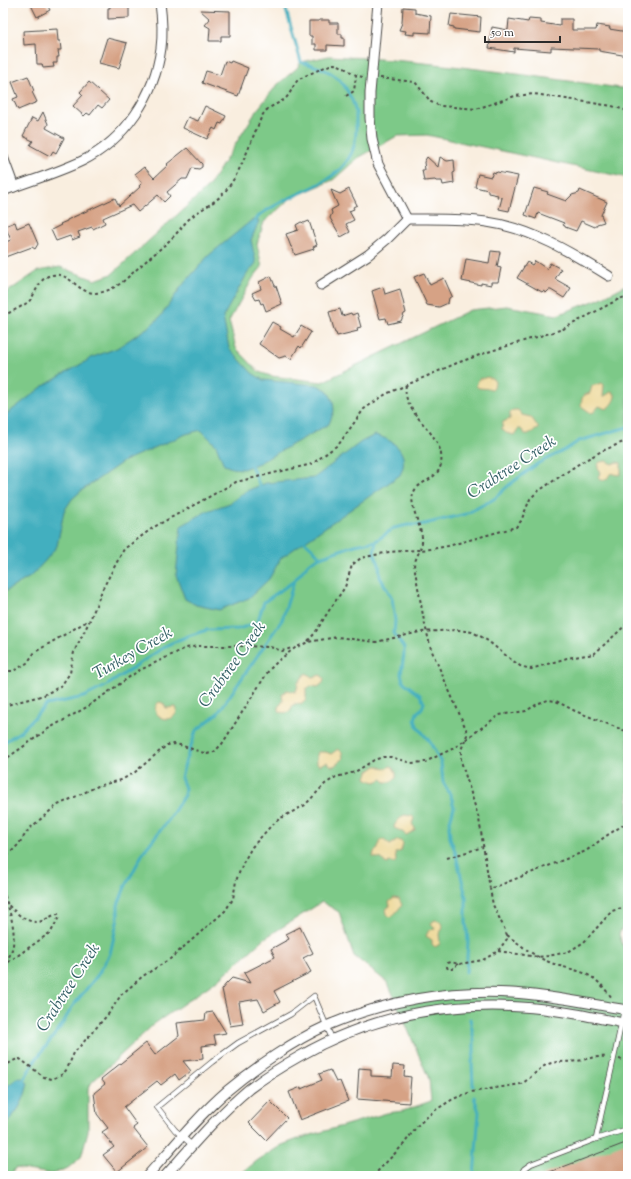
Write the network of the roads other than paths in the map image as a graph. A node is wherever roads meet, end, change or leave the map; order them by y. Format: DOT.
graph roads {
  1 [pos="160,3"];
  2 [pos="378,3"];
  3 [pos="3,157"];
  4 [pos="14,187"];
  5 [pos="3,191"];
  6 [pos="407,219"];
  7 [pos="609,276"];
  8 [pos="321,285"];
  9 [pos="626,1009"];
  10 [pos="625,1024"];
  11 [pos="326,1026"];
  12 [pos="332,1039"];
  13 [pos="628,1129"];
  14 [pos="182,1136"];
  15 [pos="596,1139"];
  16 [pos="192,1146"];
  17 [pos="147,1176"];
  18 [pos="165,1176"];
  19 [pos="520,1176"];
  1 -- 4 [label="street"];
  2 -- 6 [label="street"];
  3 -- 4 [label="street"];
  4 -- 5 [label="street"];
  6 -- 7 [label="street"];
  6 -- 8 [label="street"];
  9 -- 10 [label="lane"];
  9 -- 11 [label="street"];
  10 -- 12 [label="street"];
  10 -- 15 [label="lane"];
  11 -- 12 [label="lane"];
  11 -- 14 [label="street"];
  11 -- 14 [label="lane"];
  12 -- 16 [label="street"];
  13 -- 15 [label="lane"];
  14 -- 16 [label="lane"];
  14 -- 17 [label="street"];
  15 -- 19 [label="lane"];
  16 -- 18 [label="street"];
}
